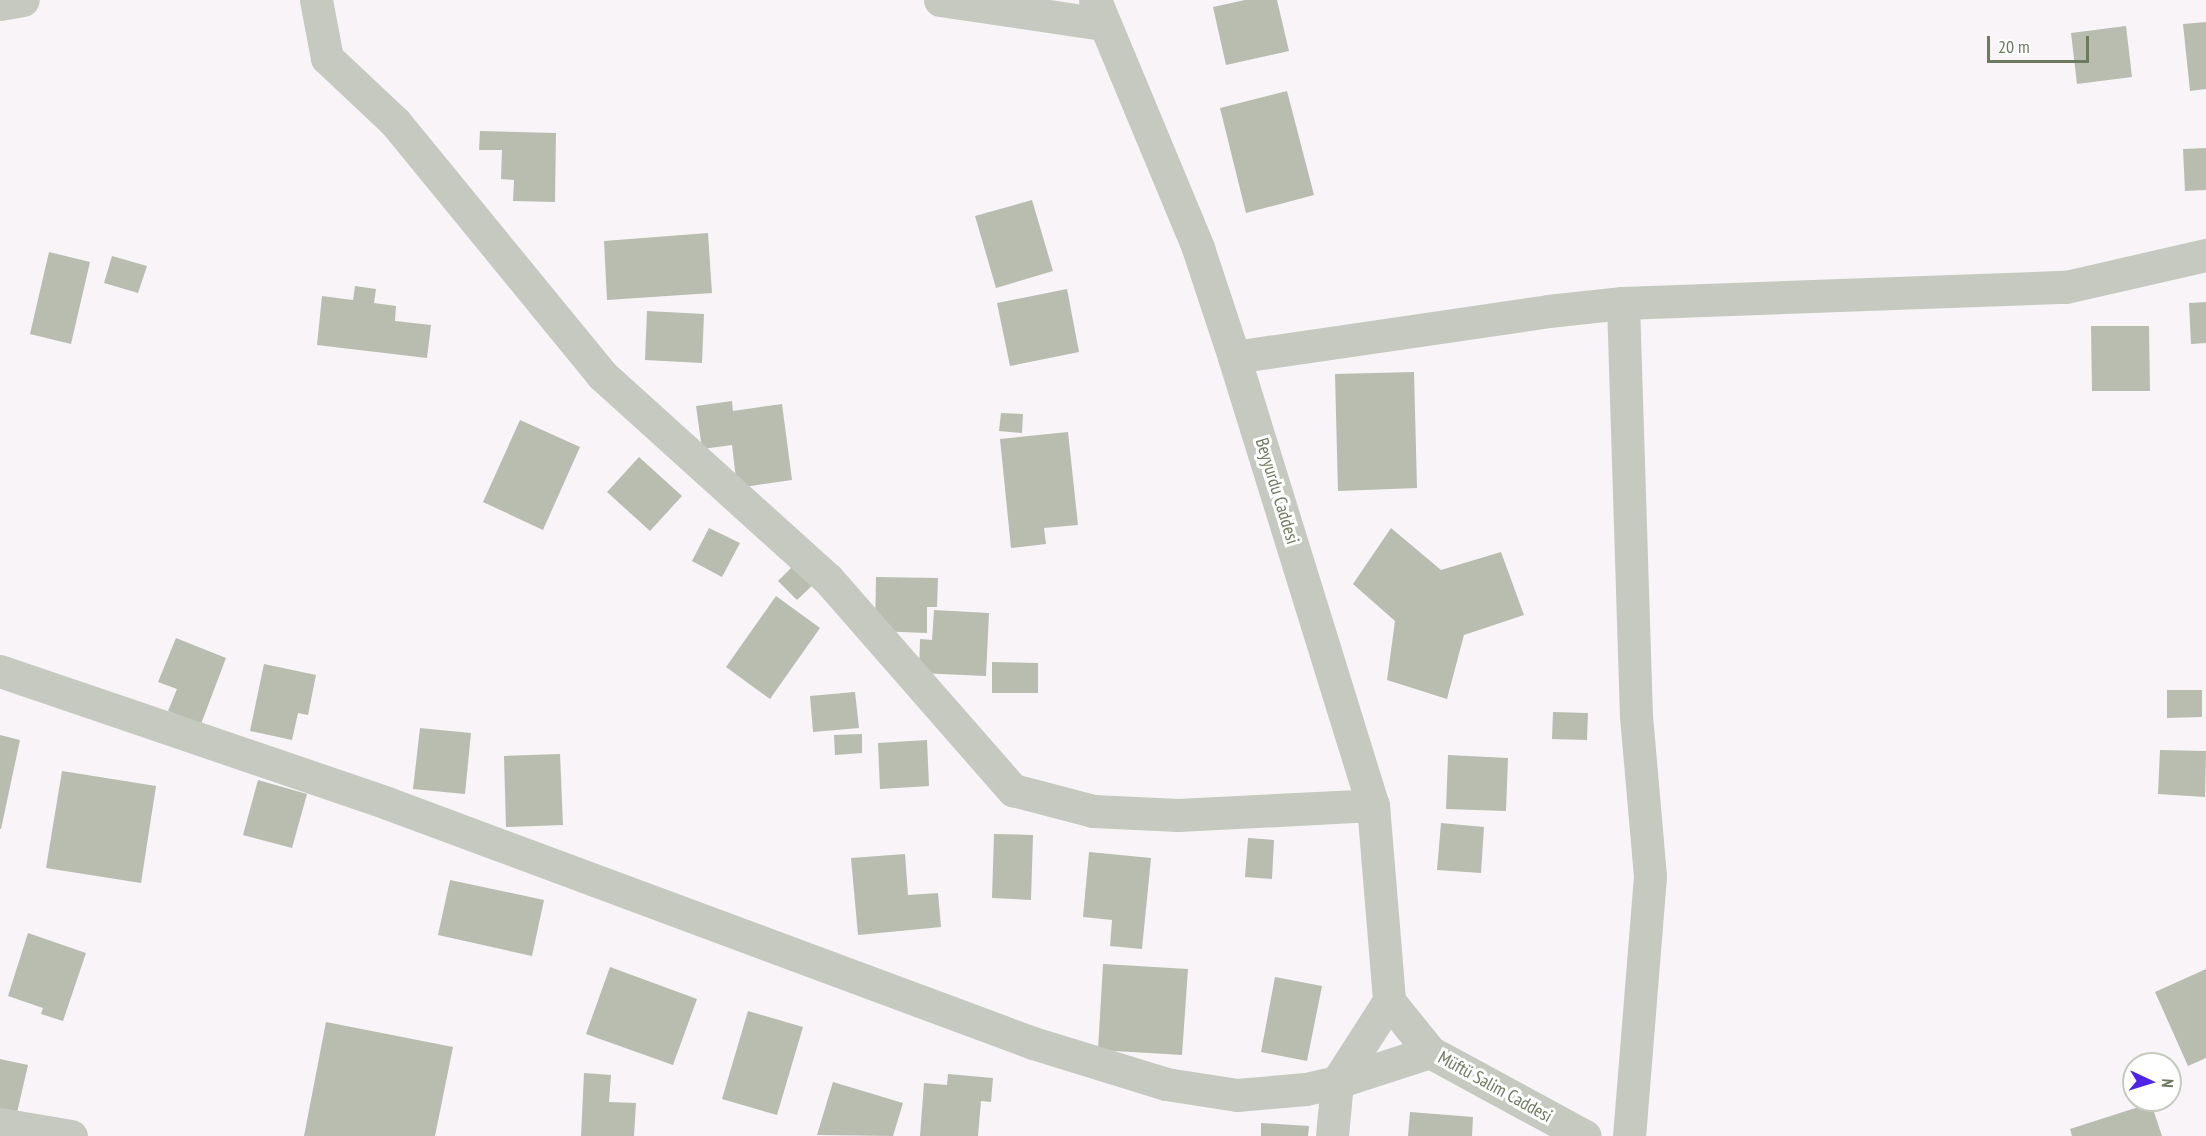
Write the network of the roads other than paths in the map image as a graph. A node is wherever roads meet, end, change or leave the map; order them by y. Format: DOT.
graph roads {
  1 [pos="23,0"];
  2 [pos="316,0"];
  3 [pos="940,0"];
  4 [pos="0,4"];
  5 [pos="1098,12"];
  6 [pos="2206,255"];
  7 [pos="1623,303"];
  8 [pos="1234,357"];
  9 [pos="0,671"];
  10 [pos="1373,805"];
  11 [pos="1389,1001"];
  12 [pos="1430,1052"];
  13 [pos="1337,1082"];
  14 [pos="0,1124"];
  15 [pos="50,1134"];
  16 [pos="1332,1136"];
  17 [pos="1585,1136"];
  18 [pos="1629,1136"];
  1 -- 4 [label="street"];
  2 -- 10 [label="street"];
  3 -- 5 [label="street"];
  5 -- 8 [label="street, Beyyurdu Caddesi"];
  6 -- 7 [label="street"];
  7 -- 8 [label="street"];
  7 -- 18 [label="street"];
  8 -- 10 [label="street, Beyyurdu Caddesi"];
  9 -- 13 [label="street"];
  10 -- 11 [label="street, Beyyurdu Caddesi"];
  11 -- 12 [label="street, Müftü Salim Caddesi"];
  11 -- 13 [label="street"];
  12 -- 13 [label="street"];
  12 -- 17 [label="street, Müftü Salim Caddesi"];
  13 -- 16 [label="street"];
  14 -- 15 [label="street"];
}
